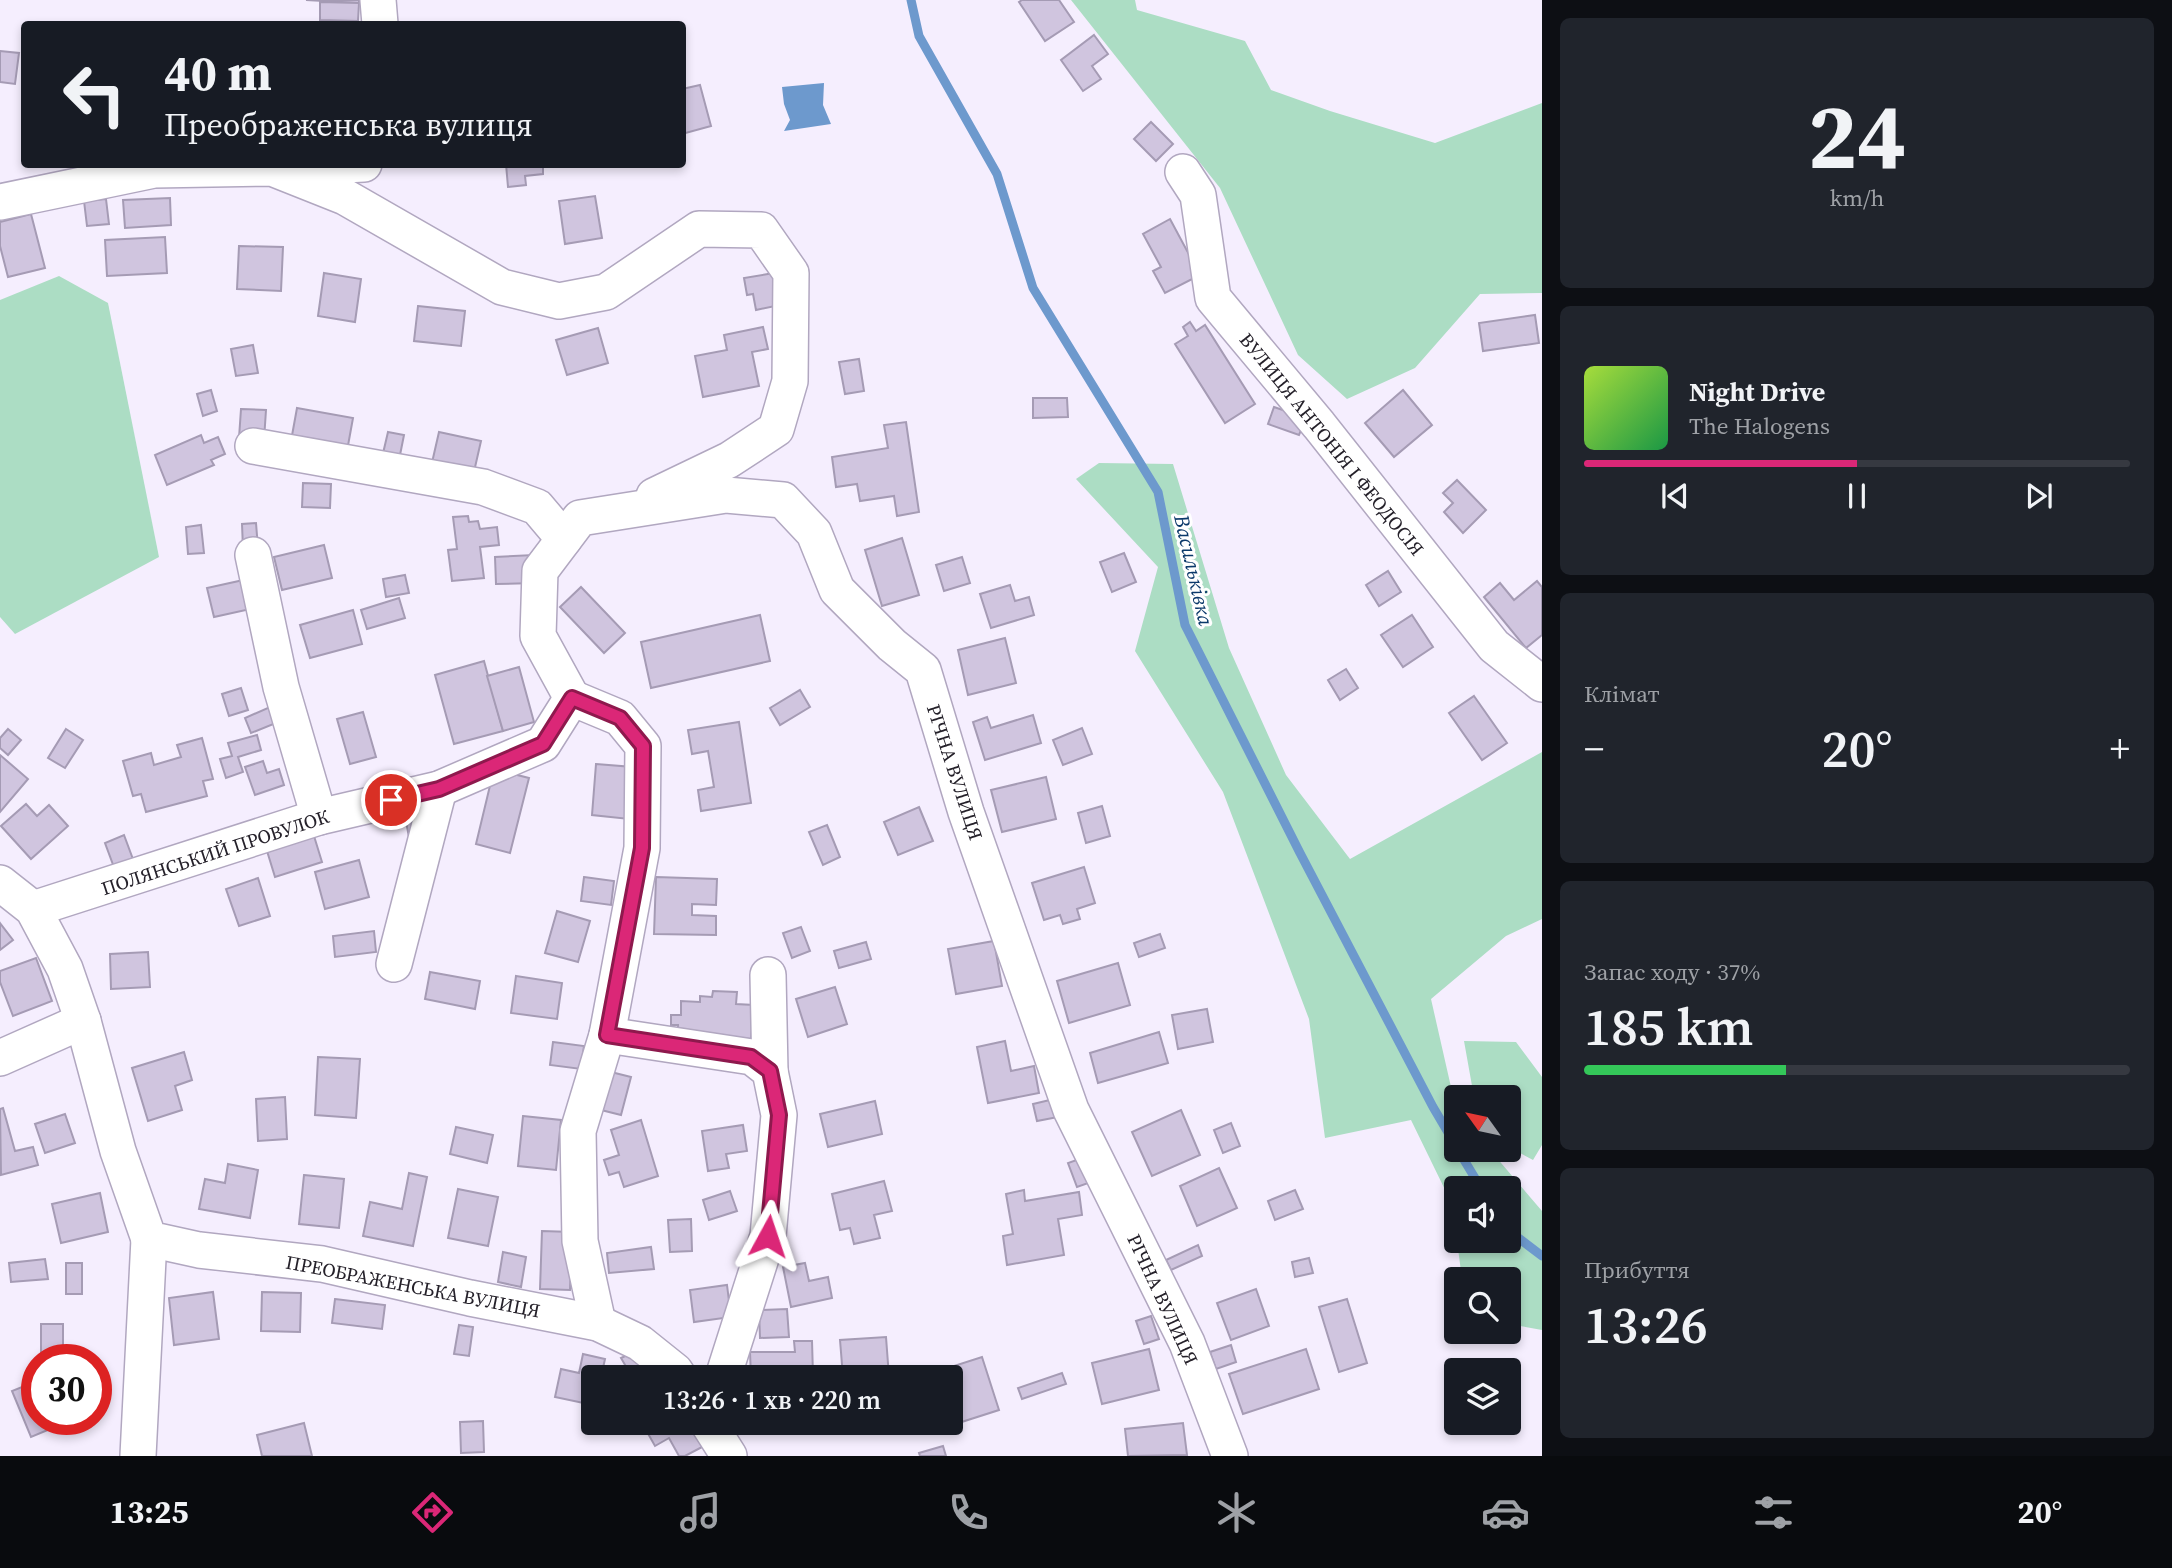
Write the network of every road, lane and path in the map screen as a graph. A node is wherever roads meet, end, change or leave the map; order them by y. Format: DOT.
graph roads {
  1 [pos="378,0"];
  2 [pos="380,21"];
  3 [pos="290,168"];
  4 [pos="272,169"];
  5 [pos="1183,172"];
  6 [pos="0,202"];
  7 [pos="253,446"];
  8 [pos="620,512"];
  9 [pos="565,539"];
  10 [pos="253,555"];
  11 [pos="1542,684"];
  12 [pos="572,698"];
  13 [pos="439,789"];
  14 [pos="320,817"];
  15 [pos="0,883"];
  16 [pos="33,909"];
  17 [pos="394,964"];
  18 [pos="768,975"];
  19 [pos="83,1021"];
  20 [pos="607,1035"];
  21 [pos="0,1058"];
  22 [pos="770,1071"];
  23 [pos="149,1239"];
  24 [pos="598,1323"];
  25 [pos="665,1365"];
  26 [pos="727,1365"];
  27 [pos="716,1435"];
  28 [pos="138,1456"];
  29 [pos="729,1456"];
  30 [pos="1230,1456"];
  1 -- 2 [label="street"];
  3 -- 4 [label="street"];
  4 -- 6 [label="street"];
  4 -- 8 [label="street"];
  5 -- 11 [label="street, ВУЛИЦЯ АНТОНІЯ І ФЕОДОСІЯ"];
  7 -- 9 [label="street"];
  8 -- 9 [label="street, РІЧНА ВУЛИЦЯ"];
  8 -- 30 [label="street, РІЧНА ВУЛИЦЯ"];
  9 -- 12 [label="street, РІЧНА ВУЛИЦЯ"];
  10 -- 14 [label="street"];
  12 -- 13 [label="street, ПОЛЯНСЬКИЙ ПРОВУЛОК"];
  12 -- 20 [label="street"];
  13 -- 14 [label="street, ПОЛЯНСЬКИЙ ПРОВУЛОК"];
  13 -- 17 [label="street"];
  14 -- 16 [label="street, ПОЛЯНСЬКИЙ ПРОВУЛОК"];
  15 -- 16 [label="street"];
  16 -- 19 [label="street"];
  18 -- 22 [label="street"];
  19 -- 21 [label="street"];
  19 -- 23 [label="street"];
  20 -- 22 [label="street"];
  20 -- 24 [label="street"];
  22 -- 26 [label="street"];
  23 -- 24 [label="street, ПРЕОБРАЖЕНСЬКА ВУЛИЦЯ"];
  23 -- 28 [label="street"];
  24 -- 25 [label="street, ПРЕОБРАЖЕНСЬКА ВУЛИЦЯ"];
  27 -- 29 [label="street"];
}
